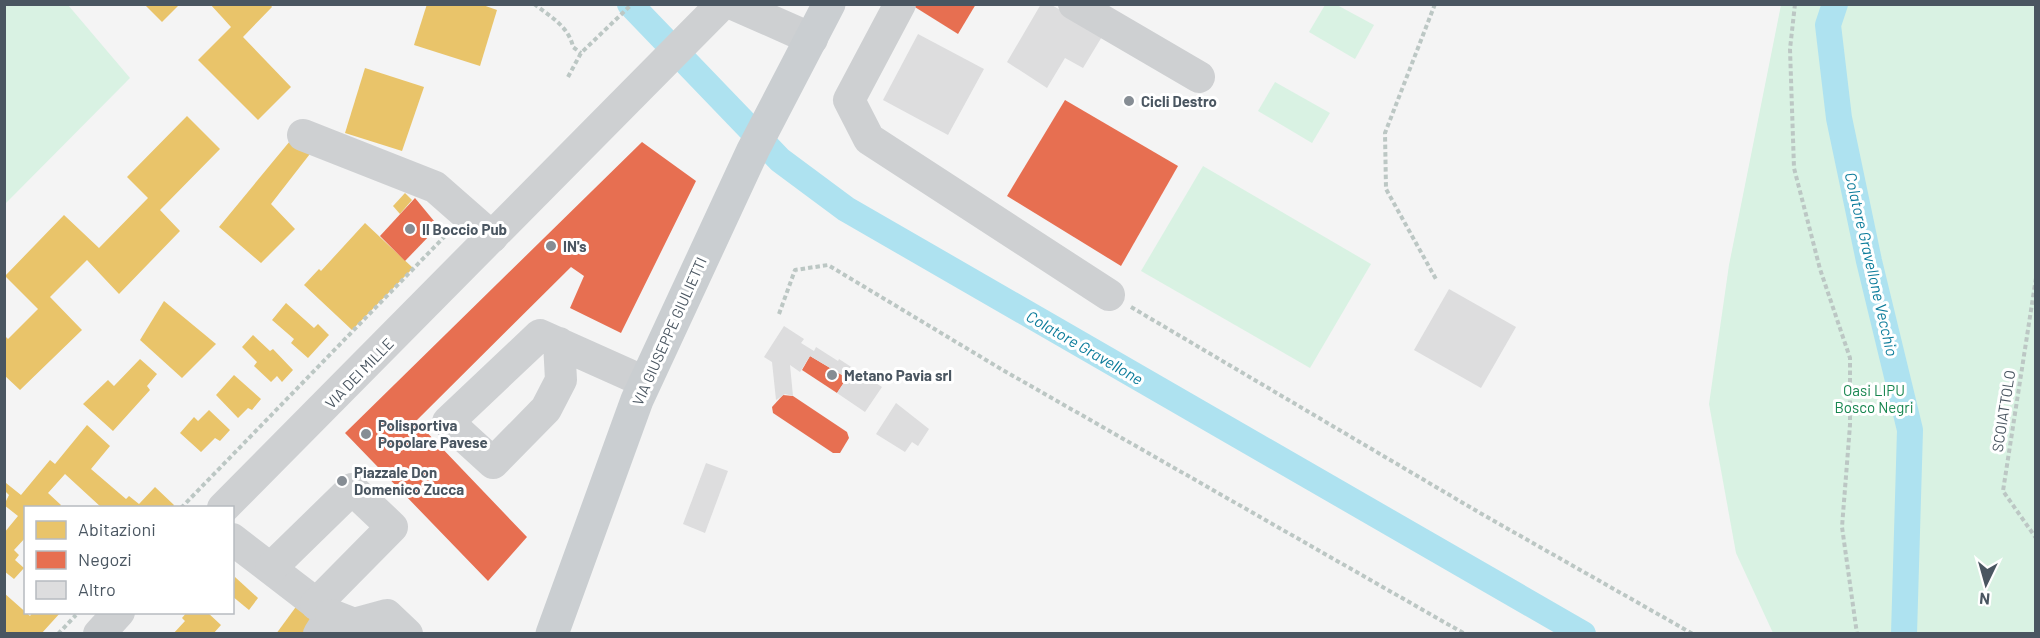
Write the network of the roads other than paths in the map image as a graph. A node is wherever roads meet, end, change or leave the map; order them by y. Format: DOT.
graph roads {
  1 [pos="722,4"];
  2 [pos="733,4"];
  3 [pos="900,4"];
  4 [pos="1074,4"];
  5 [pos="822,15"];
  6 [pos="1199,77"];
  7 [pos="303,135"];
  8 [pos="492,237"];
  9 [pos="1109,295"];
  10 [pos="559,344"];
  11 [pos="645,382"];
  12 [pos="224,506"];
  13 [pos="234,540"];
  14 [pos="271,568"];
  15 [pos="117,614"];
  16 [pos="322,618"];
  17 [pos="99,633"];
  18 [pos="407,633"];
  19 [pos="552,633"];
  1 -- 8 [label="street, VIA DEI MILLE"];
  2 -- 5 [label="street"];
  3 -- 9 [label="street"];
  4 -- 6 [label="street"];
  5 -- 11 [label="main road, VIA GIUSEPPE GIULIETTI"];
  7 -- 8 [label="street"];
  8 -- 12 [label="street, VIA DEI MILLE"];
  10 -- 10 [label="street"];
  10 -- 11 [label="street"];
  11 -- 19 [label="main road, VIA GIUSEPPE GIULIETTI"];
  13 -- 14 [label="street"];
  14 -- 16 [label="street"];
  14 -- 16 [label="street"];
  15 -- 17 [label="street"];
  16 -- 18 [label="street"];
}
